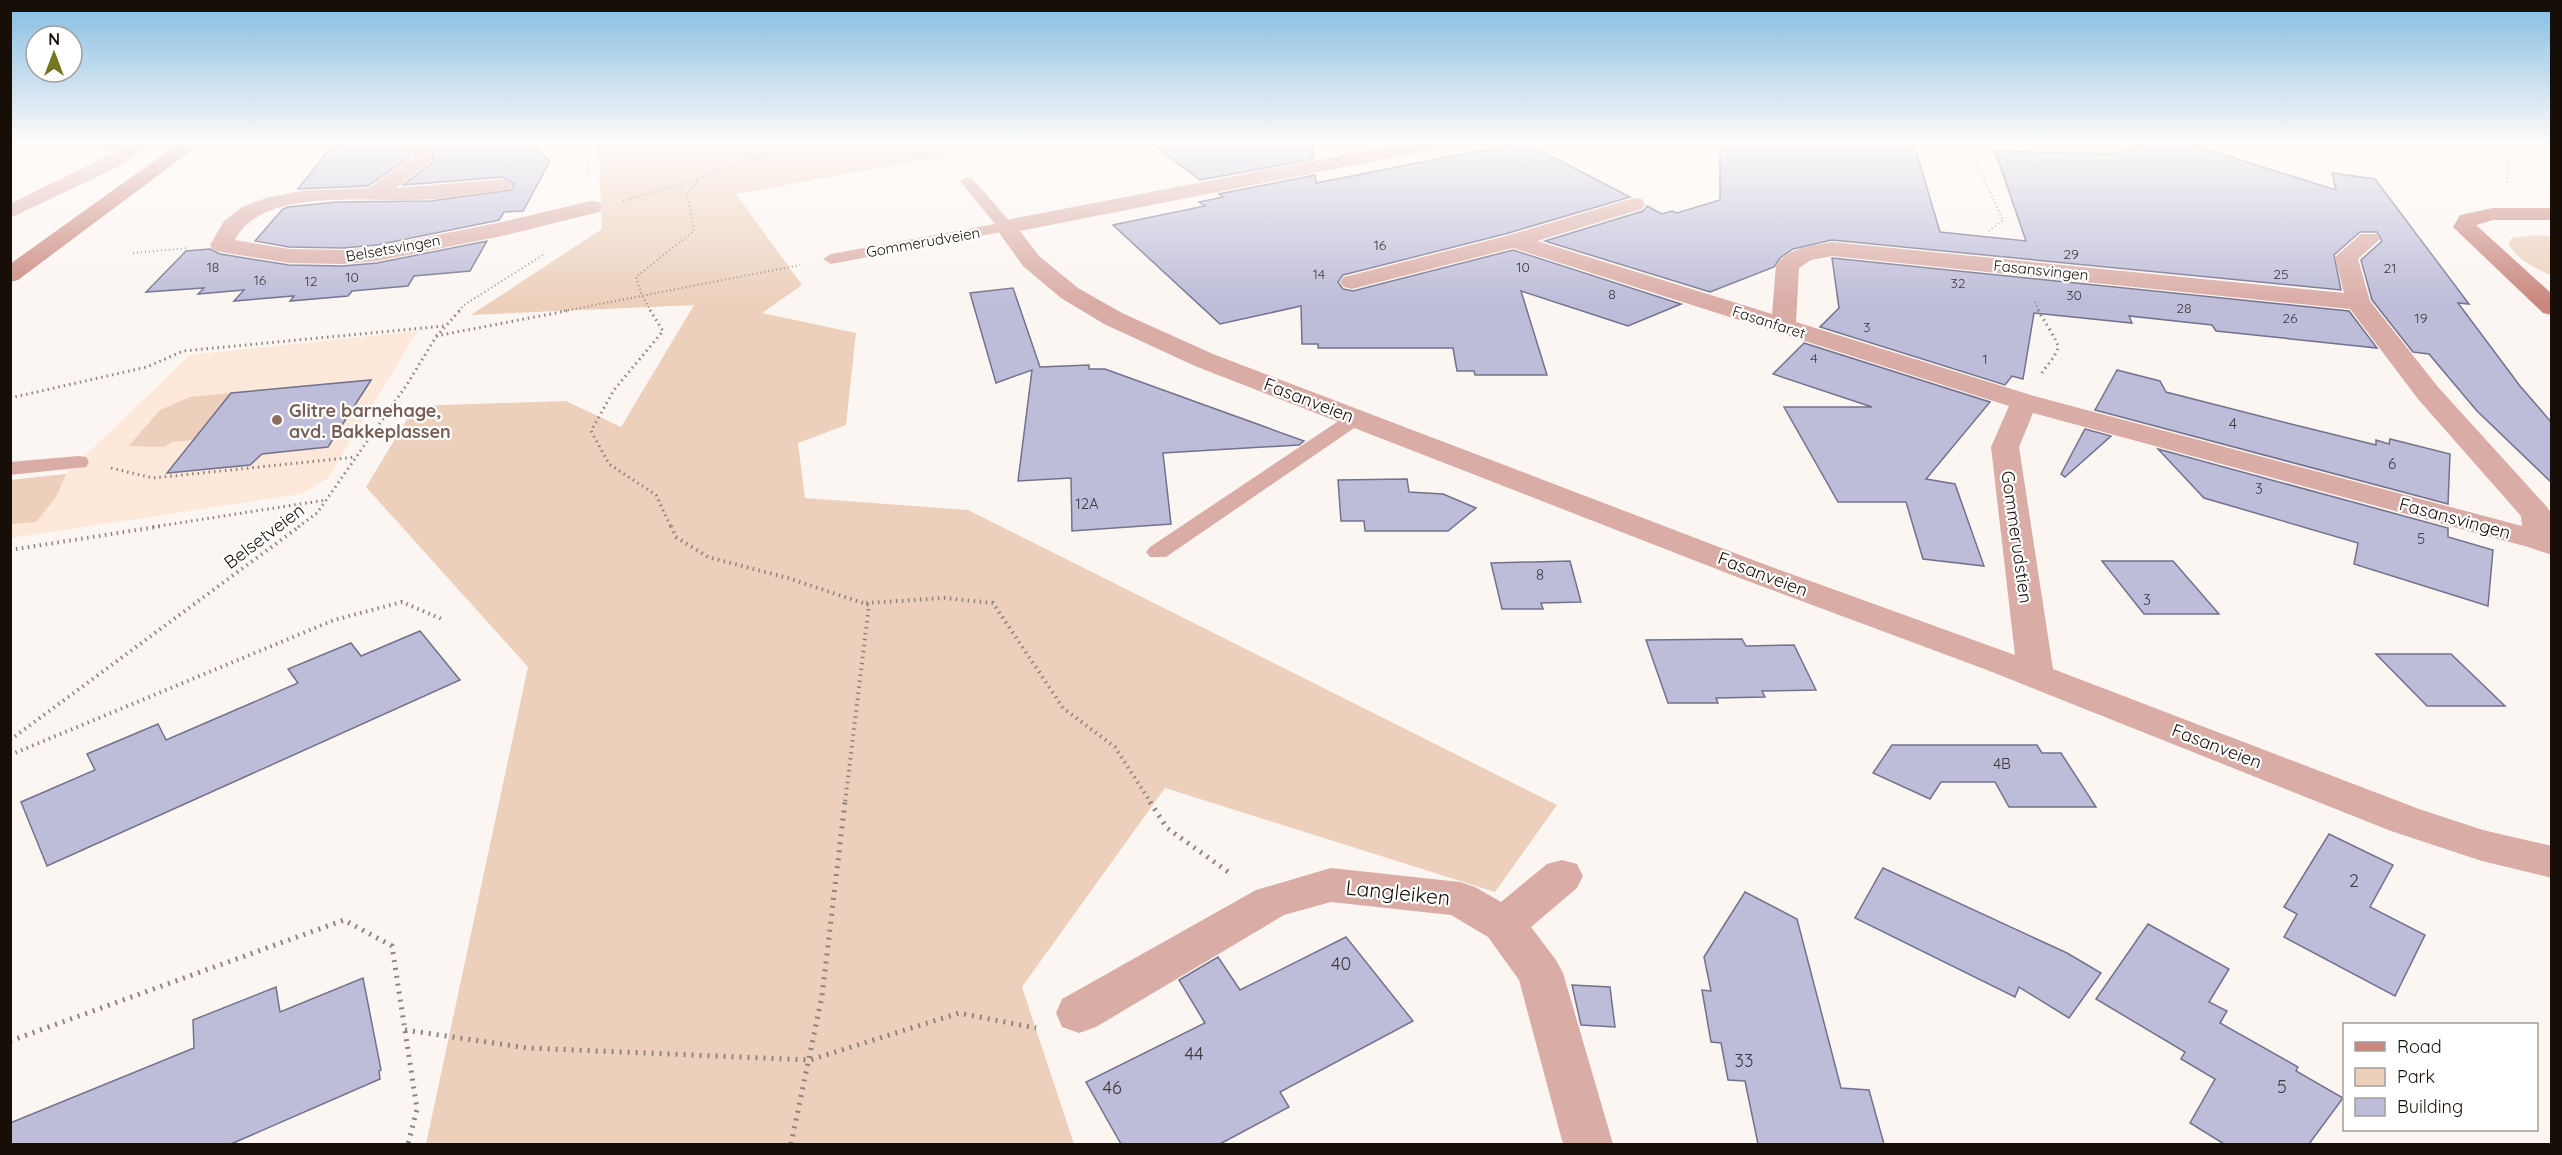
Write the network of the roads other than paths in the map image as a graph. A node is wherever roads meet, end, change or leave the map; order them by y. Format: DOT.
graph roads {
  1 [pos="32,195"];
  2 [pos="49,195"];
  3 [pos="118,195"];
  4 [pos="356,195"];
  5 [pos="979,195"];
  6 [pos="1173,195"];
  7 [pos="43,198"];
  8 [pos="1634,204"];
  9 [pos="591,207"];
  10 [pos="10,212"];
  11 [pos="2552,214"];
  12 [pos="1006,228"];
  13 [pos="2552,231"];
  14 [pos="2479,237"];
  15 [pos="2369,239"];
  16 [pos="1515,241"];
  17 [pos="831,259"];
  18 [pos="16,268"];
  19 [pos="1352,282"];
  20 [pos="2358,302"];
  21 [pos="2552,308"];
  22 [pos="1784,326"];
  23 [pos="2024,402"];
  24 [pos="1356,418"];
  25 [pos="78,462"];
  26 [pos="10,469"];
  27 [pos="2545,543"];
  28 [pos="1158,552"];
  29 [pos="2036,676"];
  30 [pos="2552,862"];
  31 [pos="1562,876"];
  32 [pos="1504,925"];
  33 [pos="1079,1013"];
  34 [pos="1581,1141"];
  1 -- 7 [label="street"];
  2 -- 7 [label="street"];
  3 -- 18 [label="street"];
  4 -- 9 [label="street, Belsetsvingen"];
  5 -- 12 [label="lane"];
  6 -- 12 [label="street, Gommerudveien"];
  7 -- 10 [label="street"];
  8 -- 16 [label="street"];
  11 -- 14 [label="street"];
  12 -- 17 [label="lane, Gommerudveien"];
  12 -- 24 [label="street, Fasanveien"];
  13 -- 14 [label="street"];
  14 -- 21 [label="street"];
  15 -- 20 [label="street, Fasansvingen"];
  16 -- 19 [label="street"];
  16 -- 22 [label="street, Fasanfaret"];
  20 -- 22 [label="street, Fasansvingen"];
  20 -- 27 [label="street, Fasansvingen"];
  22 -- 23 [label="street, Fasanfaret"];
  23 -- 27 [label="street, Fasansvingen"];
  23 -- 29 [label="street, Gommerudstien"];
  24 -- 28 [label="lane"];
  24 -- 29 [label="street, Fasanveien"];
  25 -- 26 [label="lane"];
  29 -- 30 [label="street, Fasanveien"];
  31 -- 32 [label="street"];
  32 -- 33 [label="street, Langleiken"];
  32 -- 34 [label="street, Langleiken"];
}
